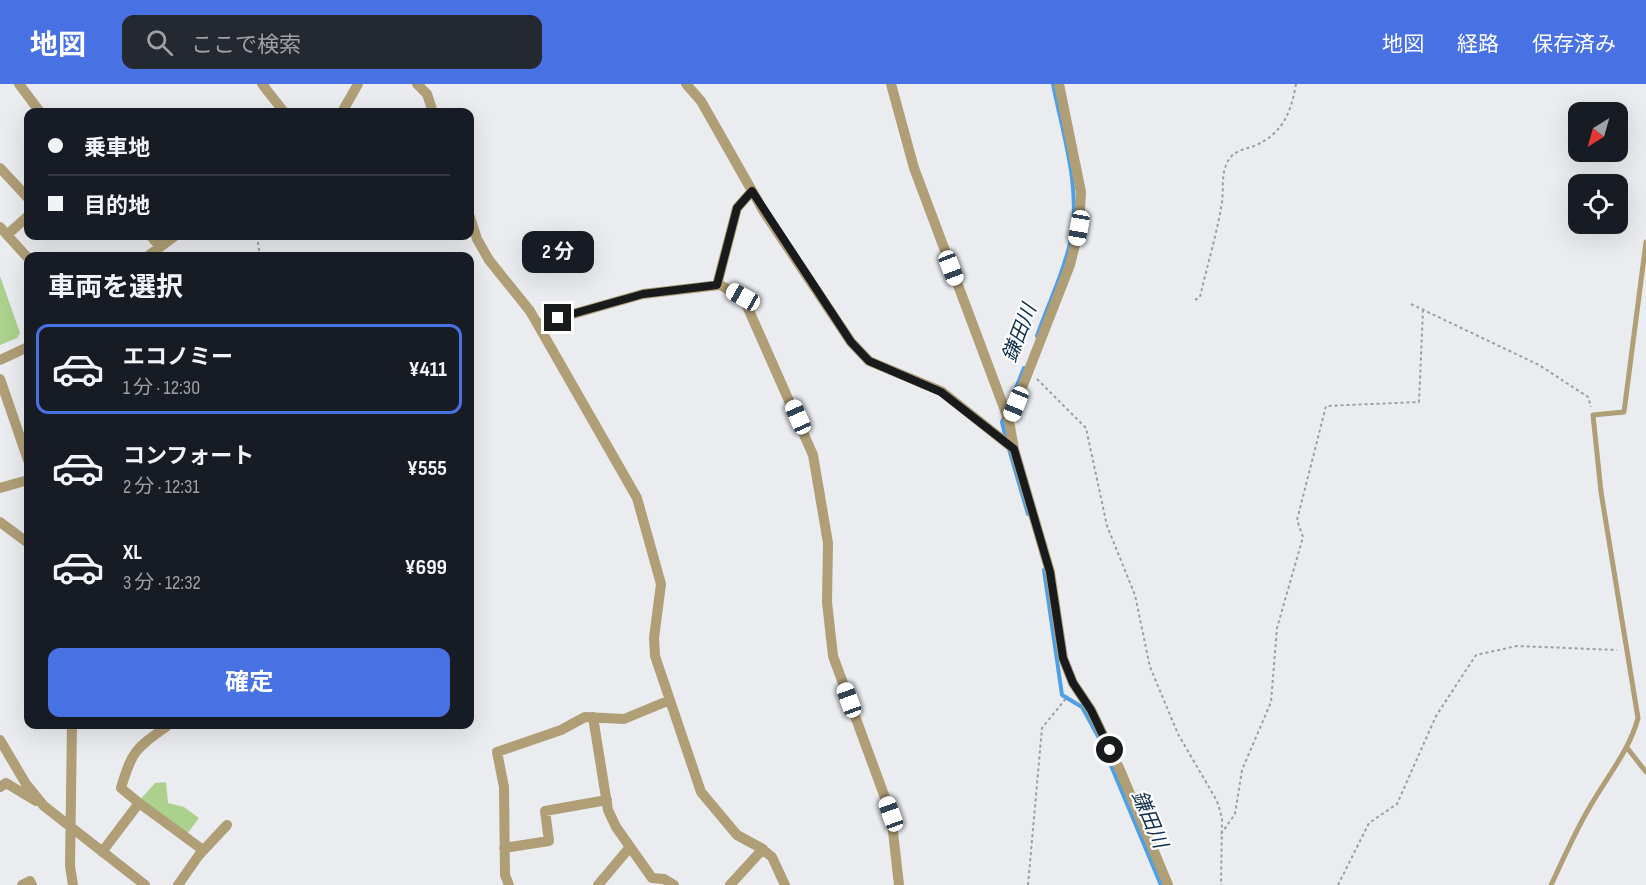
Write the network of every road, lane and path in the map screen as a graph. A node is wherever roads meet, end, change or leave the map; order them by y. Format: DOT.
graph roads {
  1 [pos="19,84"];
  2 [pos="262,84"];
  3 [pos="358,84"];
  4 [pos="417,84"];
  5 [pos="686,84"];
  6 [pos="891,84"];
  7 [pos="1059,84"];
  8 [pos="1296,84"];
  9 [pos="37,108"];
  10 [pos="281,108"];
  11 [pos="344,108"];
  12 [pos="432,108"];
  13 [pos="0,168"];
  14 [pos="752,191"];
  15 [pos="24,194"];
  16 [pos="24,218"];
  17 [pos="474,230"];
  18 [pos="3,231"];
  19 [pos="154,240"];
  20 [pos="170,240"];
  21 [pos="1646,242"];
  22 [pos="160,247"];
  23 [pos="153,252"];
  24 [pos="24,254"];
  25 [pos="717,285"];
  26 [pos="1195,300"];
  27 [pos="1411,304"];
  28 [pos="1423,310"];
  29 [pos="538,324"];
  30 [pos="24,349"];
  31 [pos="0,360"];
  32 [pos="1030,369"];
  33 [pos="0,379"];
  34 [pos="1593,415"];
  35 [pos="1009,421"];
  36 [pos="24,448"];
  37 [pos="1014,449"];
  38 [pos="24,481"];
  39 [pos="0,488"];
  40 [pos="0,522"];
  41 [pos="24,540"];
  42 [pos="1626,650"];
  43 [pos="1075,686"];
  44 [pos="670,700"];
  45 [pos="593,717"];
  46 [pos="72,729"];
  47 [pos="163,729"];
  48 [pos="0,740"];
  49 [pos="1628,748"];
  50 [pos="1646,772"];
  51 [pos="0,787"];
  52 [pos="607,800"];
  53 [pos="139,803"];
  54 [pos="44,806"];
  55 [pos="227,825"];
  56 [pos="71,828"];
  57 [pos="1221,834"];
  58 [pos="630,847"];
  59 [pos="504,848"];
  60 [pos="763,849"];
  61 [pos="204,850"];
  62 [pos="102,852"];
  63 [pos="653,882"];
  64 [pos="22,885"];
  65 [pos="32,885"];
  66 [pos="73,885"];
  67 [pos="145,885"];
  68 [pos="178,885"];
  69 [pos="509,885"];
  70 [pos="598,885"];
  71 [pos="674,885"];
  72 [pos="730,885"];
  73 [pos="784,885"];
  74 [pos="899,885"];
  75 [pos="1028,885"];
  76 [pos="1168,885"];
  77 [pos="1221,885"];
  78 [pos="1338,885"];
  79 [pos="1551,885"];
  1 -- 9 [label="street"];
  2 -- 10 [label="street"];
  3 -- 11 [label="street"];
  4 -- 12 [label="street"];
  5 -- 14 [label="street"];
  6 -- 35 [label="street"];
  7 -- 32 [label="street"];
  8 -- 26 [label="path"];
  13 -- 15 [label="street"];
  14 -- 25 [label="street"];
  14 -- 37 [label="street"];
  16 -- 18 [label="street"];
  17 -- 29 [label="street"];
  18 -- 24 [label="street"];
  19 -- 22 [label="street"];
  20 -- 22 [label="street"];
  21 -- 34 [label="lane"];
  22 -- 23 [label="street"];
  25 -- 29 [label="street"];
  25 -- 74 [label="street"];
  27 -- 28 [label="path"];
  28 -- 34 [label="path"];
  28 -- 57 [label="path"];
  29 -- 44 [label="street"];
  30 -- 31 [label="street"];
  32 -- 35 [label="street"];
  32 -- 57 [label="path"];
  33 -- 36 [label="street"];
  34 -- 42 [label="lane"];
  35 -- 37 [label="street"];
  37 -- 43 [label="street"];
  38 -- 39 [label="street"];
  40 -- 41 [label="street"];
  42 -- 49 [label="lane"];
  42 -- 78 [label="path"];
  43 -- 75 [label="path"];
  43 -- 76 [label="street"];
  44 -- 45 [label="street"];
  44 -- 60 [label="street"];
  45 -- 52 [label="street"];
  45 -- 59 [label="street"];
  46 -- 56 [label="street"];
  47 -- 53 [label="street"];
  48 -- 54 [label="street"];
  49 -- 50 [label="lane"];
  49 -- 79 [label="lane"];
  51 -- 54 [label="street"];
  52 -- 58 [label="street"];
  52 -- 59 [label="street"];
  53 -- 61 [label="street"];
  53 -- 62 [label="street"];
  54 -- 56 [label="street"];
  55 -- 61 [label="street"];
  56 -- 62 [label="street"];
  56 -- 66 [label="street"];
  57 -- 77 [label="path"];
  58 -- 63 [label="street"];
  58 -- 70 [label="street"];
  59 -- 69 [label="street"];
  60 -- 72 [label="street"];
  60 -- 73 [label="street"];
  61 -- 68 [label="street"];
  62 -- 67 [label="street"];
  63 -- 71 [label="street"];
  64 -- 65 [label="street"];
}
